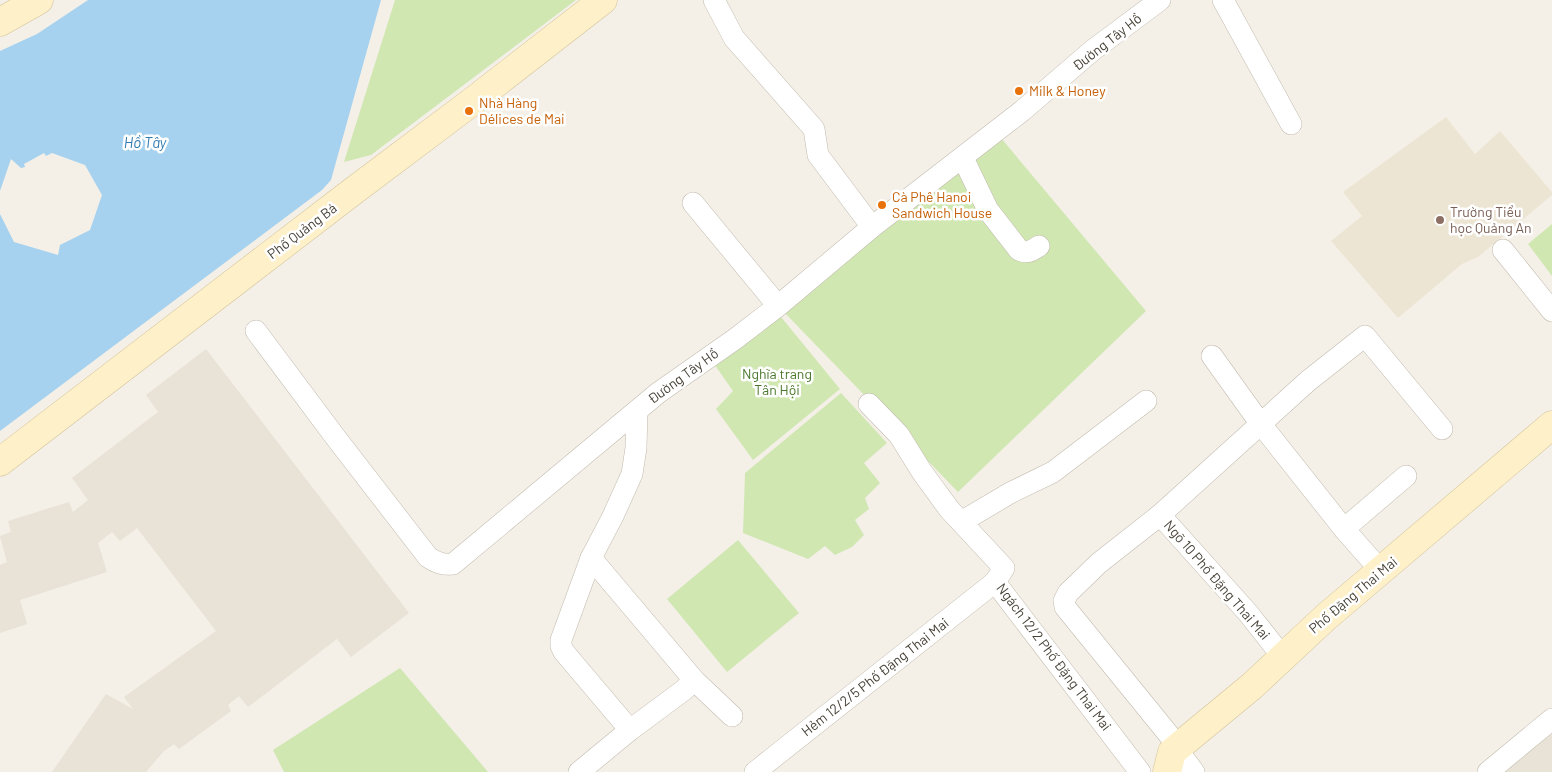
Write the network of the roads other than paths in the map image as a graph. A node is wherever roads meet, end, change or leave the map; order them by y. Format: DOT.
graph roads {
  1 [pos="39,0"];
  2 [pos="603,0"];
  3 [pos="714,0"];
  4 [pos="1160,0"];
  5 [pos="1223,0"];
  6 [pos="0,22"];
  7 [pos="1291,124"];
  8 [pos="963,158"];
  9 [pos="693,203"];
  10 [pos="872,226"];
  11 [pos="1039,246"];
  12 [pos="1503,250"];
  13 [pos="778,306"];
  14 [pos="1552,311"];
  15 [pos="256,331"];
  16 [pos="1212,356"];
  17 [pos="1146,401"];
  18 [pos="869,404"];
  19 [pos="637,411"];
  20 [pos="1260,424"];
  21 [pos="1552,425"];
  22 [pos="1442,430"];
  23 [pos="0,462"];
  24 [pos="1406,476"];
  25 [pos="1160,515"];
  26 [pos="961,522"];
  27 [pos="1344,529"];
  28 [pos="592,558"];
  29 [pos="1381,572"];
  30 [pos="995,582"];
  31 [pos="1282,656"];
  32 [pos="694,680"];
  33 [pos="732,716"];
  34 [pos="1552,719"];
  35 [pos="630,730"];
  36 [pos="1173,754"];
  37 [pos="579,772"];
  38 [pos="755,772"];
  39 [pos="1140,772"];
  40 [pos="1146,772"];
  41 [pos="1194,772"];
  42 [pos="1488,772"];
  1 -- 6 [label="street"];
  2 -- 23 [label="street, Phố Quảng Bá"];
  3 -- 10 [label="street"];
  4 -- 8 [label="street, Đường Tây Hồ"];
  5 -- 7 [label="street"];
  8 -- 10 [label="street, Đường Tây Hồ"];
  8 -- 11 [label="street"];
  9 -- 13 [label="street"];
  10 -- 13 [label="street, Đường Tây Hồ"];
  12 -- 14 [label="street"];
  13 -- 19 [label="street, Đường Tây Hồ"];
  15 -- 19 [label="street, Đường Tây Hồ"];
  16 -- 20 [label="street"];
  17 -- 26 [label="street"];
  18 -- 26 [label="street, Ngách 12/2 Phố Đặng Thai Mai"];
  19 -- 28 [label="street"];
  20 -- 22 [label="street"];
  20 -- 25 [label="street"];
  20 -- 27 [label="street"];
  21 -- 29 [label="street, Phố Đặng Thai Mai"];
  24 -- 27 [label="street"];
  25 -- 31 [label="street, Ngõ 10 Phố Đặng Thai Mai"];
  25 -- 36 [label="street, Ngõ 10 Phố Đặng Thai Mai"];
  26 -- 30 [label="street, Ngách 12/2 Phố Đặng Thai Mai"];
  27 -- 29 [label="street"];
  28 -- 32 [label="street"];
  28 -- 35 [label="street"];
  29 -- 31 [label="street, Phố Đặng Thai Mai"];
  30 -- 38 [label="street, Hẻm 12/2/5 Phố Đặng Thai Mai"];
  30 -- 39 [label="street, Ngách 12/2 Phố Đặng Thai Mai"];
  31 -- 36 [label="street, Phố Đặng Thai Mai"];
  32 -- 33 [label="street"];
  32 -- 35 [label="street"];
  34 -- 42 [label="street"];
  35 -- 37 [label="street"];
  36 -- 40 [label="street"];
  36 -- 41 [label="street"];
}
